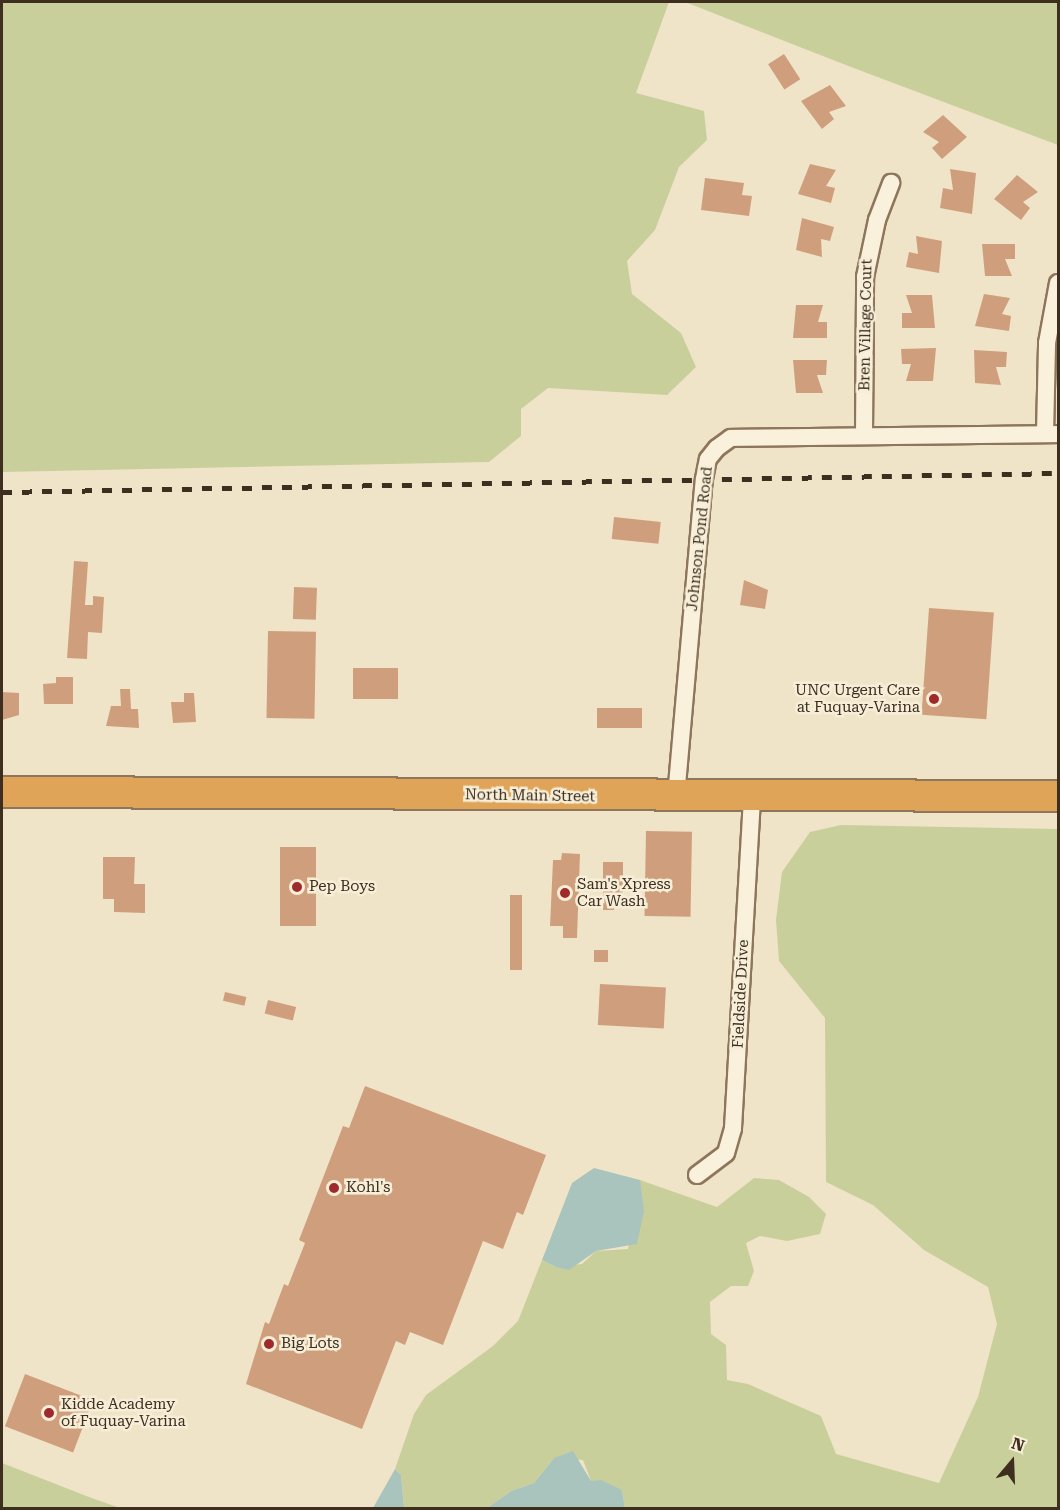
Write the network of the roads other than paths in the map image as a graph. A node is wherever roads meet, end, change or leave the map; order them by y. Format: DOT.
graph roads {
  1 [pos="891,183"];
  2 [pos="1059,283"];
  3 [pos="1052,434"];
  4 [pos="864,436"];
  5 [pos="2,792"];
  6 [pos="1059,796"];
  7 [pos="676,797"];
  8 [pos="752,798"];
  9 [pos="697,1176"];
  1 -- 4 [label="street, Bren Village Court"];
  2 -- 3 [label="street"];
  3 -- 4 [label="street, Johnson Pond Road"];
  4 -- 7 [label="street, Johnson Pond Road"];
  5 -- 7 [label="highway, North Main Street"];
  6 -- 8 [label="highway, North Main Street"];
  7 -- 8 [label="highway, North Main Street"];
  8 -- 9 [label="street, Fieldside Drive"];
}
